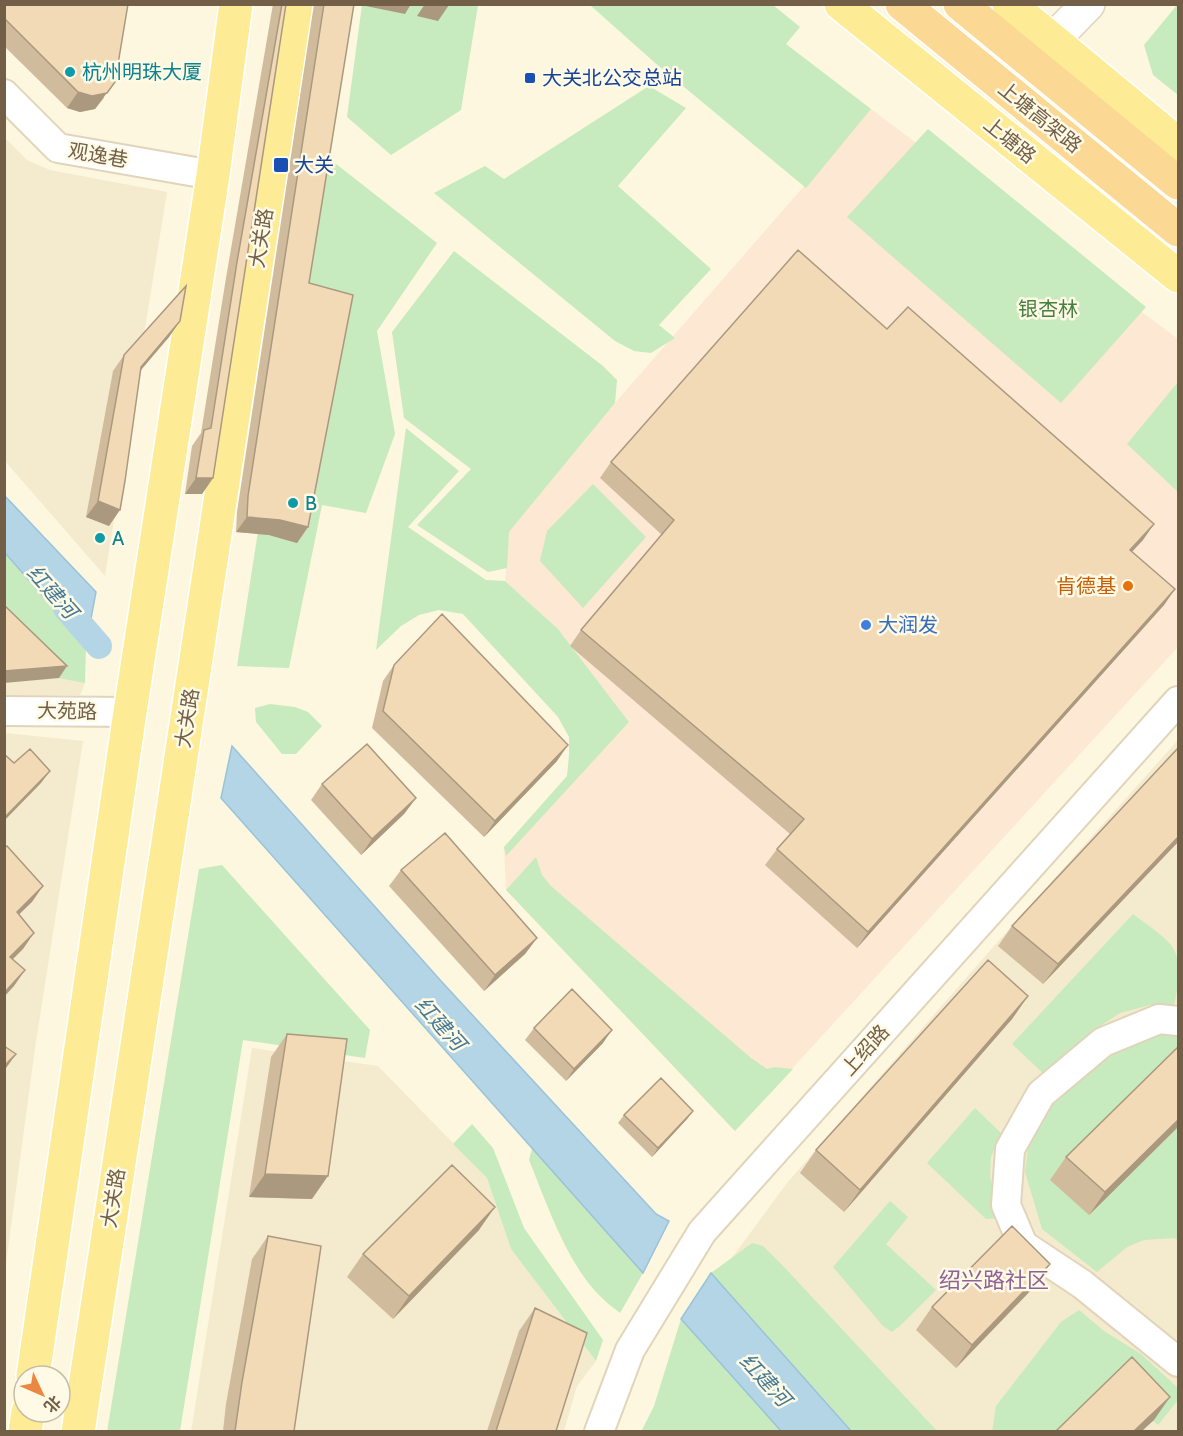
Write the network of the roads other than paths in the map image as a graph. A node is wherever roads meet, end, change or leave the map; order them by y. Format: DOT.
graph roads {
  1 [pos="236,4"];
  2 [pos="296,4"];
  3 [pos="841,4"];
  4 [pos="902,4"];
  5 [pos="960,4"];
  6 [pos="1009,4"];
  7 [pos="1088,4"];
  8 [pos="1053,40"];
  9 [pos="4,94"];
  10 [pos="1179,144"];
  11 [pos="213,175"];
  12 [pos="1179,183"];
  13 [pos="1179,230"];
  14 [pos="1179,276"];
  15 [pos="1179,701"];
  16 [pos="4,711"];
  17 [pos="130,712"];
  18 [pos="1179,1022"];
  19 [pos="1179,1362"];
  20 [pos="35,1364"];
  21 [pos="78,1431"];
  22 [pos="599,1431"];
  1 -- 11 [label="main road"];
  2 -- 21 [label="main road, 大关路"];
  3 -- 14 [label="main road, 上塘路"];
  4 -- 13 [label="highway, 上塘高架路"];
  5 -- 12 [label="highway, 上塘高架路"];
  6 -- 8 [label="main road"];
  7 -- 8 [label="street"];
  8 -- 10 [label="main road"];
  9 -- 11 [label="street, 观逸巷"];
  11 -- 17 [label="main road"];
  15 -- 22 [label="street, 上绍路"];
  16 -- 17 [label="street, 大苑路"];
  17 -- 20 [label="main road"];
  18 -- 19 [label="street"];
}
